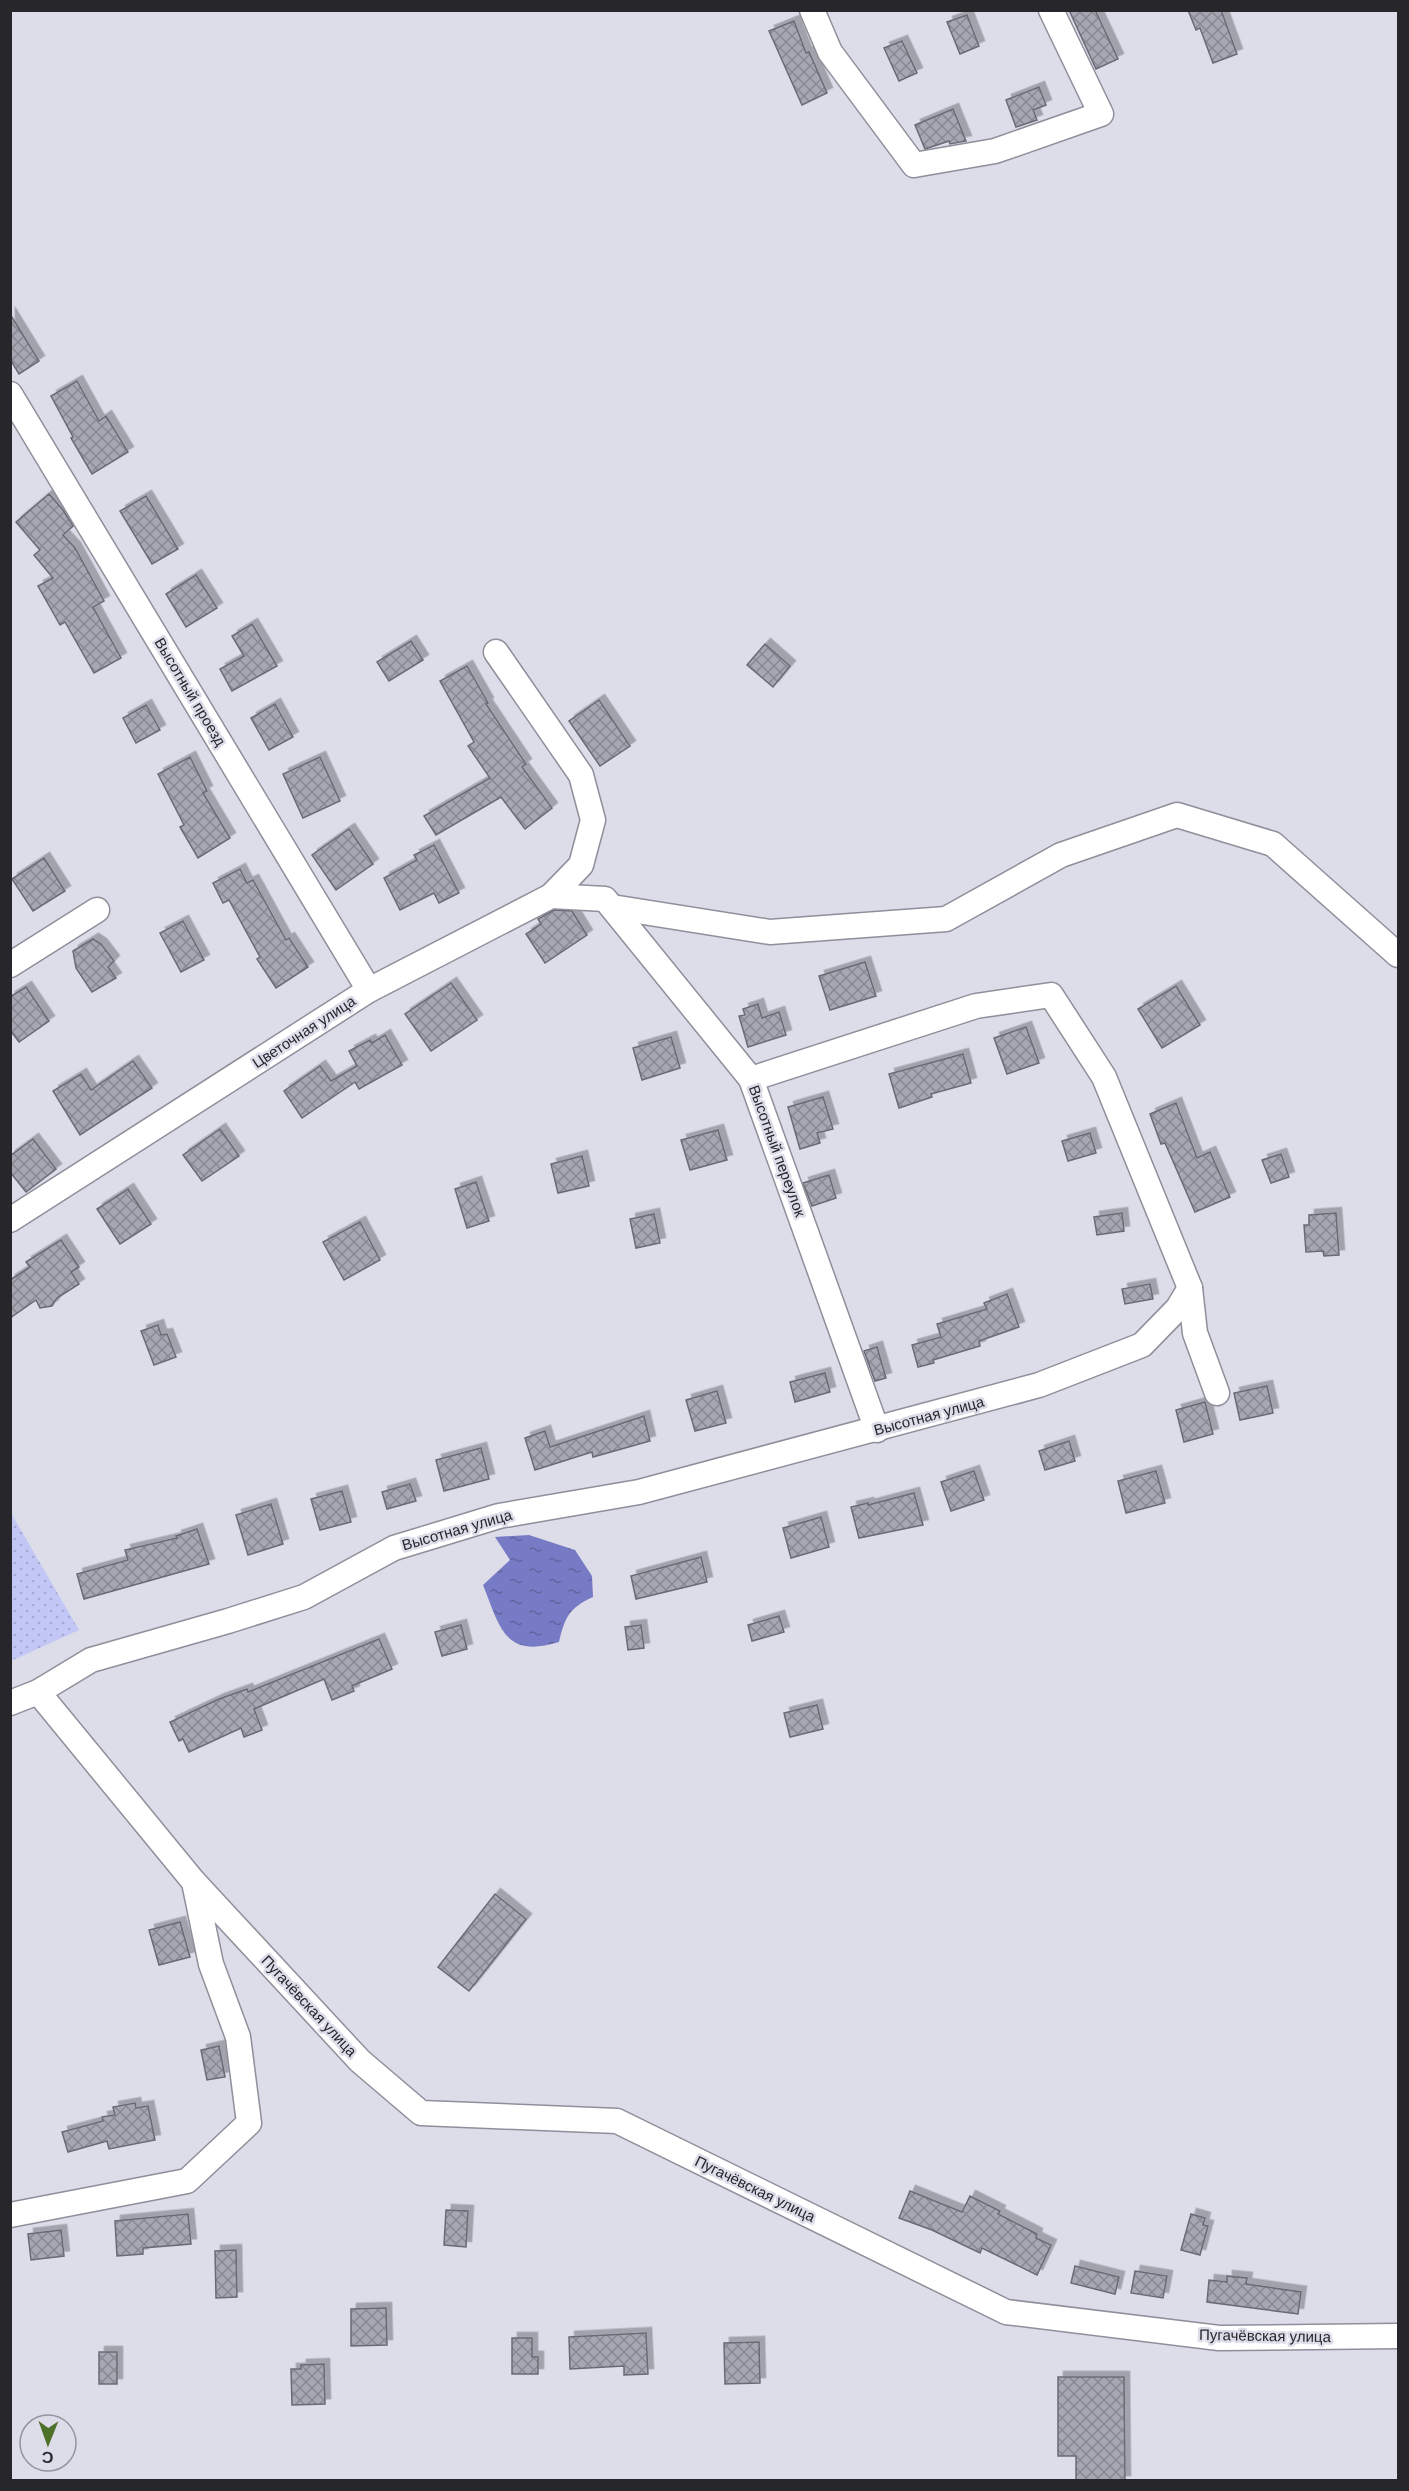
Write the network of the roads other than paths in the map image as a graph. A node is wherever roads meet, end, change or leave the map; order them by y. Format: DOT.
graph roads {
  1 [pos="812,10"];
  2 [pos="1051,10"];
  3 [pos="10,394"];
  4 [pos="496,652"];
  5 [pos="551,896"];
  6 [pos="612,908"];
  7 [pos="98,910"];
  8 [pos="1398,955"];
  9 [pos="10,964"];
  10 [pos="369,990"];
  11 [pos="751,1079"];
  12 [pos="10,1220"];
  13 [pos="1190,1288"];
  14 [pos="1217,1393"];
  15 [pos="877,1430"];
  16 [pos="38,1692"];
  17 [pos="10,1703"];
  18 [pos="194,1882"];
  19 [pos="10,2215"];
  20 [pos="1398,2336"];
  1 -- 2 [label="street"];
  3 -- 10 [label="street, Высотный проезд"];
  4 -- 5 [label="street"];
  5 -- 6 [label="street"];
  5 -- 10 [label="street, Цветочная улица"];
  6 -- 8 [label="street"];
  6 -- 11 [label="street, Высотный переулок"];
  7 -- 9 [label="street"];
  10 -- 12 [label="street, Цветочная улица"];
  11 -- 13 [label="street"];
  11 -- 15 [label="street, Высотный переулок"];
  13 -- 14 [label="street"];
  13 -- 15 [label="street, Высотная улица"];
  15 -- 16 [label="street, Высотная улица"];
  16 -- 17 [label="street, Высотная улица"];
  16 -- 18 [label="street, Пугачёвская улица"];
  18 -- 19 [label="street, Пугачёвская улица"];
  18 -- 20 [label="street, Пугачёвская улица"];
}
